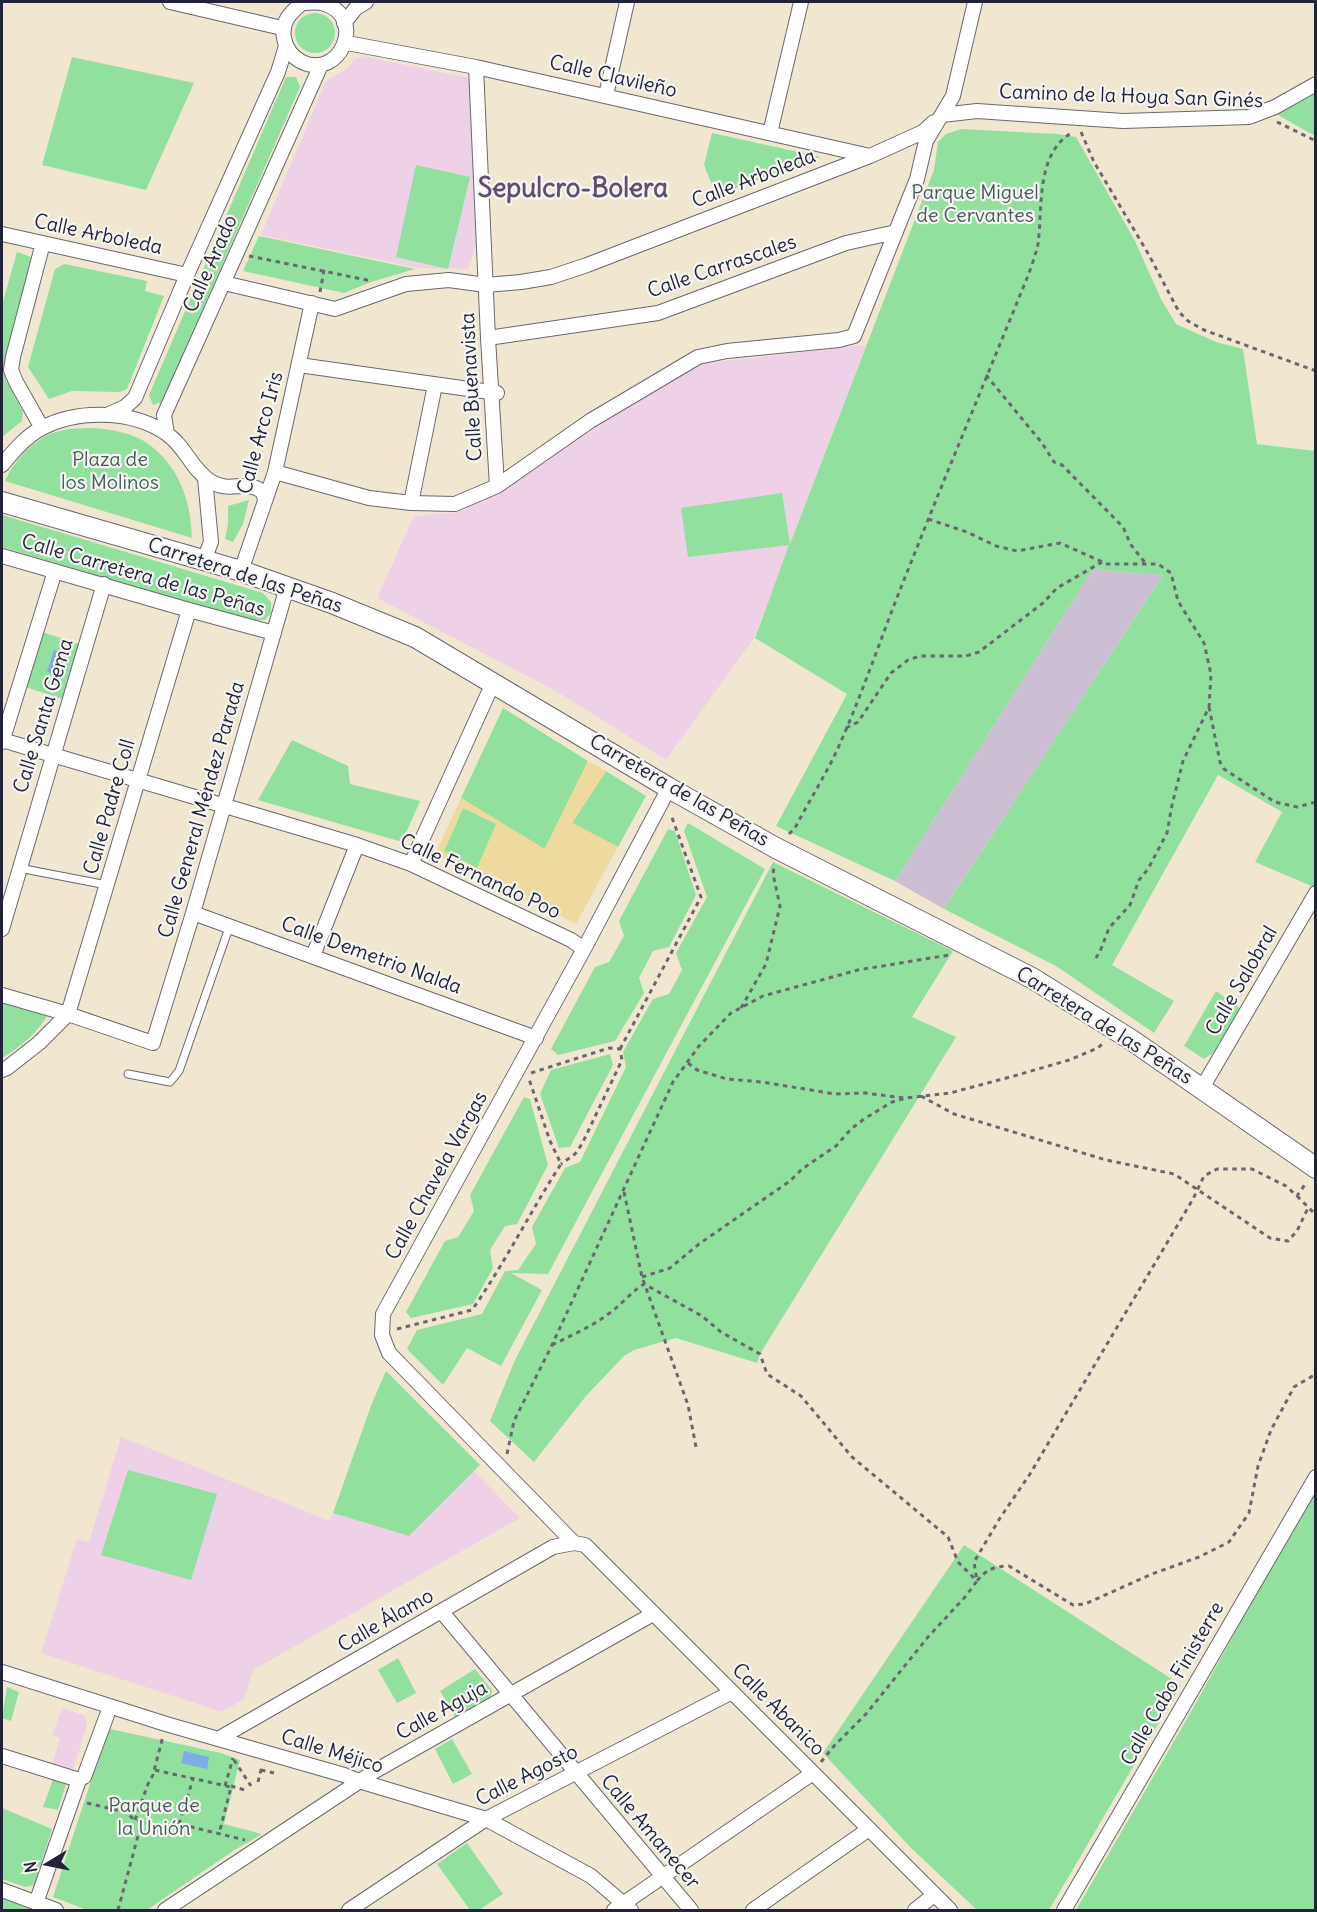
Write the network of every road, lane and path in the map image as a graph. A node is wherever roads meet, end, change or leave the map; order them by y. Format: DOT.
graph roads {
  1 [pos="179,2"];
  2 [pos="302,2"];
  3 [pos="366,2"];
  4 [pos="627,2"];
  5 [pos="801,2"];
  6 [pos="975,2"];
  7 [pos="337,5"];
  8 [pos="344,23"];
  9 [pos="282,28"];
  10 [pos="347,43"];
  11 [pos="286,46"];
  12 [pos="321,65"];
  13 [pos="476,67"];
  14 [pos="1316,84"];
  15 [pos="606,95"];
  16 [pos="942,115"];
  17 [pos="1249,117"];
  18 [pos="770,133"];
  19 [pos="1316,141"];
  20 [pos="870,156"];
  21 [pos="896,232"];
  22 [pos="2,234"];
  23 [pos="43,243"];
  24 [pos="237,253"];
  25 [pos="324,270"];
  26 [pos="187,275"];
  27 [pos="380,282"];
  28 [pos="224,284"];
  29 [pos="486,285"];
  30 [pos="312,303"];
  31 [pos="488,338"];
  32 [pos="299,365"];
  33 [pos="1316,371"];
  34 [pos="986,375"];
  35 [pos="435,385"];
  36 [pos="494,393"];
  37 [pos="135,398"];
  38 [pos="107,415"];
  39 [pos="42,428"];
  40 [pos="167,434"];
  41 [pos="2,465"];
  42 [pos="275,472"];
  43 [pos="205,478"];
  44 [pos="497,486"];
  45 [pos="265,499"];
  46 [pos="2,502"];
  47 [pos="411,503"];
  48 [pos="928,519"];
  49 [pos="2,556"];
  50 [pos="204,560"];
  51 [pos="1102,562"];
  52 [pos="1146,564"];
  53 [pos="55,571"];
  54 [pos="241,571"];
  55 [pos="104,584"];
  56 [pos="287,587"];
  57 [pos="189,610"];
  58 [pos="274,633"];
  59 [pos="493,683"];
  60 [pos="1209,706"];
  61 [pos="846,729"];
  62 [pos="2,741"];
  63 [pos="52,756"];
  64 [pos="137,781"];
  65 [pos="669,788"];
  66 [pos="1316,802"];
  67 [pos="223,806"];
  68 [pos="671,813"];
  69 [pos="357,845"];
  70 [pos="776,848"];
  71 [pos="411,864"];
  72 [pos="20,868"];
  73 [pos="2,879"];
  74 [pos="15,883"];
  75 [pos="107,885"];
  76 [pos="1316,893"];
  77 [pos="193,913"];
  78 [pos="230,925"];
  79 [pos="2,928"];
  80 [pos="962,943"];
  81 [pos="584,949"];
  82 [pos="313,956"];
  83 [pos="1095,958"];
  84 [pos="2,995"];
  85 [pos="741,1008"];
  86 [pos="68,1014"];
  87 [pos="1116,1031"];
  88 [pos="536,1038"];
  89 [pos="620,1049"];
  90 [pos="687,1062"];
  91 [pos="2,1070"];
  92 [pos="128,1074"];
  93 [pos="1202,1088"];
  94 [pos="921,1096"];
  95 [pos="906,1098"];
  96 [pos="561,1164"];
  97 [pos="1313,1171"];
  98 [pos="624,1190"];
  99 [pos="1196,1190"];
  100 [pos="1297,1196"];
  101 [pos="1308,1208"];
  102 [pos="1316,1215"];
  103 [pos="642,1278"];
  104 [pos="644,1284"];
  105 [pos="394,1330"];
  106 [pos="552,1346"];
  107 [pos="1316,1374"];
  108 [pos="696,1447"];
  109 [pos="500,1465"];
  110 [pos="1316,1477"];
  111 [pos="574,1543"];
  112 [pos="977,1581"];
  113 [pos="442,1612"];
  114 [pos="654,1614"];
  115 [pos="2,1672"];
  116 [pos="732,1692"];
  117 [pos="512,1694"];
  118 [pos="107,1715"];
  119 [pos="164,1731"];
  120 [pos="218,1739"];
  121 [pos="235,1751"];
  122 [pos="2,1756"];
  123 [pos="233,1758"];
  124 [pos="155,1770"];
  125 [pos="274,1773"];
  126 [pos="576,1773"];
  127 [pos="813,1773"];
  128 [pos="81,1778"];
  129 [pos="193,1779"];
  130 [pos="359,1781"];
  131 [pos="258,1782"];
  132 [pos="225,1786"];
  133 [pos="251,1786"];
  134 [pos="231,1787"];
  135 [pos="245,1790"];
  136 [pos="79,1801"];
  137 [pos="486,1819"];
  138 [pos="135,1820"];
  139 [pos="142,1821"];
  140 [pos="179,1824"];
  141 [pos="869,1829"];
  142 [pos="219,1834"];
  143 [pos="246,1840"];
  144 [pos="663,1878"];
  145 [pos="2,1890"];
  146 [pos="934,1895"];
  147 [pos="36,1903"];
  148 [pos="623,1908"];
  149 [pos="56,1911"];
  150 [pos="118,1911"];
  151 [pos="165,1911"];
  152 [pos="350,1911"];
  153 [pos="691,1911"];
  154 [pos="753,1911"];
  155 [pos="915,1911"];
  156 [pos="950,1911"];
  157 [pos="1064,1911"];
  1 -- 9 [label="street"];
  2 -- 7 [label="street"];
  2 -- 9 [label="street"];
  3 -- 8 [label="street"];
  4 -- 15 [label="street"];
  5 -- 18 [label="street"];
  6 -- 16 [label="street"];
  7 -- 8 [label="street"];
  8 -- 10 [label="street"];
  9 -- 11 [label="street"];
  10 -- 12 [label="street"];
  10 -- 13 [label="street, Calle Clavileño"];
  11 -- 12 [label="street"];
  11 -- 26 [label="street, Calle Arado"];
  12 -- 24 [label="street, Calle Arado"];
  13 -- 15 [label="street, Calle Clavileño"];
  13 -- 29 [label="street, Calle Buenavista"];
  14 -- 17 [label="street"];
  15 -- 18 [label="street, Calle Clavileño"];
  16 -- 17 [label="street, Camino de la Hoya San Ginés"];
  16 -- 20 [label="street, Calle Arboleda"];
  16 -- 21 [label="street"];
  17 -- 19 [label="path, Camino de la Hoya San Ginés"];
  18 -- 20 [label="street, Calle Clavileño"];
  20 -- 29 [label="street, Calle Arboleda"];
  21 -- 31 [label="street, Calle Carrascales"];
  21 -- 44 [label="street"];
  22 -- 23 [label="street, Calle Arboleda"];
  23 -- 26 [label="street, Calle Arboleda"];
  23 -- 39 [label="street"];
  24 -- 25 [label="path"];
  24 -- 28 [label="street, Calle Arado"];
  25 -- 27 [label="path"];
  25 -- 30 [label="path"];
  26 -- 37 [label="street, Calle Arado"];
  28 -- 30 [label="street, Calle Arboleda"];
  28 -- 40 [label="street, Calle Arado"];
  29 -- 30 [label="street, Calle Arboleda"];
  29 -- 31 [label="street, Calle Buenavista"];
  30 -- 32 [label="street, Calle Arco Iris"];
  31 -- 36 [label="street, Calle Buenavista"];
  32 -- 35 [label="street"];
  32 -- 42 [label="street, Calle Arco Iris"];
  33 -- 34 [label="path"];
  34 -- 48 [label="path"];
  34 -- 52 [label="path"];
  35 -- 36 [label="street"];
  35 -- 47 [label="street"];
  36 -- 44 [label="street, Calle Buenavista"];
  37 -- 38 [label="street"];
  37 -- 40 [label="street"];
  38 -- 39 [label="street"];
  38 -- 40 [label="street"];
  39 -- 41 [label="street"];
  40 -- 43 [label="street"];
  42 -- 45 [label="street, Calle Arco Iris"];
  42 -- 47 [label="street"];
  43 -- 45 [label="street"];
  43 -- 50 [label="street"];
  44 -- 47 [label="street"];
  45 -- 54 [label="street, Calle Arco Iris"];
  46 -- 50 [label="main road, Carretera de las Peñas"];
  48 -- 51 [label="path"];
  48 -- 61 [label="path"];
  49 -- 53 [label="street, Calle Carretera de las Peñas"];
  50 -- 54 [label="main road, Carretera de las Peñas"];
  51 -- 52 [label="path"];
  51 -- 61 [label="path"];
  52 -- 60 [label="path"];
  53 -- 55 [label="street, Calle Carretera de las Peñas"];
  53 -- 62 [label="street"];
  54 -- 56 [label="main road, Carretera de las Peñas"];
  55 -- 57 [label="street, Calle Carretera de las Peñas"];
  55 -- 63 [label="street, Calle Santa Gema"];
  56 -- 58 [label="street, Calle General Méndez Parada"];
  56 -- 59 [label="main road, Carretera de las Peñas"];
  57 -- 58 [label="street, Calle Carretera de las Peñas"];
  57 -- 64 [label="street, Calle Padre Coll"];
  58 -- 67 [label="street, Calle General Méndez Parada"];
  59 -- 65 [label="main road, Carretera de las Peñas"];
  59 -- 71 [label="street"];
  60 -- 66 [label="path"];
  60 -- 83 [label="path"];
  61 -- 70 [label="path"];
  62 -- 63 [label="street, Calle Fernando Poo"];
  63 -- 64 [label="street, Calle Fernando Poo"];
  63 -- 72 [label="street, Calle Santa Gema"];
  64 -- 67 [label="street, Calle Fernando Poo"];
  64 -- 75 [label="street, Calle Padre Coll"];
  65 -- 70 [label="main road, Carretera de las Peñas"];
  65 -- 81 [label="street, Calle Chavela Vargas"];
  67 -- 69 [label="street, Calle Fernando Poo"];
  67 -- 77 [label="street, Calle General Méndez Parada"];
  68 -- 89 [label="path"];
  69 -- 71 [label="street, Calle Fernando Poo"];
  69 -- 82 [label="street"];
  70 -- 80 [label="main road, Carretera de las Peñas"];
  70 -- 85 [label="path"];
  71 -- 81 [label="street, Calle Fernando Poo"];
  72 -- 74 [label="street, Calle Santa Gema"];
  72 -- 75 [label="lane"];
  73 -- 74 [label="street"];
  74 -- 79 [label="street, Calle Santa Gema"];
  75 -- 86 [label="street, Calle Padre Coll"];
  76 -- 93 [label="street, Calle Salobral"];
  77 -- 78 [label="street, Calle Demetrio Nalda"];
  77 -- 86 [label="street, Calle General Méndez Parada"];
  78 -- 82 [label="street, Calle Demetrio Nalda"];
  78 -- 92 [label="lane"];
  80 -- 85 [label="path"];
  80 -- 87 [label="main road, Carretera de las Peñas"];
  81 -- 88 [label="street, Calle Chavela Vargas"];
  82 -- 88 [label="street, Calle Demetrio Nalda"];
  84 -- 86 [label="street"];
  85 -- 90 [label="path"];
  86 -- 91 [label="street"];
  87 -- 93 [label="main road, Carretera de las Peñas"];
  87 -- 94 [label="path"];
  88 -- 109 [label="street, Calle Chavela Vargas"];
  89 -- 96 [label="path"];
  89 -- 96 [label="path"];
  90 -- 95 [label="path"];
  90 -- 98 [label="path"];
  93 -- 97 [label="main road, Carretera de las Peñas"];
  94 -- 95 [label="path"];
  94 -- 99 [label="path"];
  95 -- 103 [label="path"];
  96 -- 105 [label="path"];
  97 -- 100 [label="path"];
  98 -- 103 [label="path"];
  98 -- 106 [label="path"];
  99 -- 100 [label="path"];
  99 -- 101 [label="path"];
  99 -- 112 [label="path"];
  100 -- 101 [label="path"];
  101 -- 102 [label="path"];
  103 -- 104 [label="path"];
  104 -- 106 [label="path"];
  104 -- 108 [label="path"];
  104 -- 112 [label="path"];
  106 -- 109 [label="path"];
  107 -- 112 [label="path"];
  109 -- 111 [label="street, Calle Chavela Vargas"];
  110 -- 157 [label="street, Calle Cabo Finisterre"];
  111 -- 113 [label="street, Calle Álamo"];
  111 -- 114 [label="street, Calle Abanico"];
  112 -- 127 [label="path"];
  113 -- 117 [label="street, Calle Amanecer"];
  113 -- 120 [label="street, Calle Álamo"];
  114 -- 116 [label="street, Calle Abanico"];
  114 -- 117 [label="street, Calle Aguja"];
  115 -- 120 [label="street, Calle Méjico"];
  116 -- 126 [label="street, Calle Agosto"];
  116 -- 127 [label="street, Calle Abanico"];
  117 -- 126 [label="street, Calle Amanecer"];
  117 -- 130 [label="street, Calle Aguja"];
  118 -- 128 [label="street"];
  119 -- 124 [label="path"];
  120 -- 130 [label="street, Calle Méjico"];
  121 -- 123 [label="path"];
  122 -- 128 [label="street"];
  123 -- 132 [label="path"];
  123 -- 133 [label="path"];
  124 -- 129 [label="path"];
  124 -- 138 [label="path"];
  125 -- 131 [label="path"];
  126 -- 137 [label="street, Calle Agosto"];
  126 -- 144 [label="street, Calle Amanecer"];
  127 -- 141 [label="street, Calle Abanico"];
  127 -- 144 [label="street"];
  128 -- 147 [label="street"];
  129 -- 132 [label="path"];
  129 -- 140 [label="path"];
  130 -- 137 [label="street, Calle Méjico"];
  130 -- 151 [label="street, Calle Aguja"];
  132 -- 134 [label="path"];
  134 -- 135 [label="path"];
  134 -- 142 [label="path"];
  136 -- 138 [label="path"];
  137 -- 148 [label="street, Calle Méjico"];
  137 -- 152 [label="street, Calle Agosto"];
  138 -- 139 [label="path"];
  139 -- 140 [label="path"];
  139 -- 150 [label="path"];
  140 -- 142 [label="path"];
  141 -- 146 [label="street, Calle Abanico"];
  141 -- 154 [label="street"];
  142 -- 143 [label="path"];
  144 -- 148 [label="street"];
  144 -- 153 [label="street, Calle Amanecer"];
  145 -- 147 [label="street"];
  146 -- 155 [label="street"];
  146 -- 156 [label="street, Calle Abanico"];
  147 -- 149 [label="street"];
}
